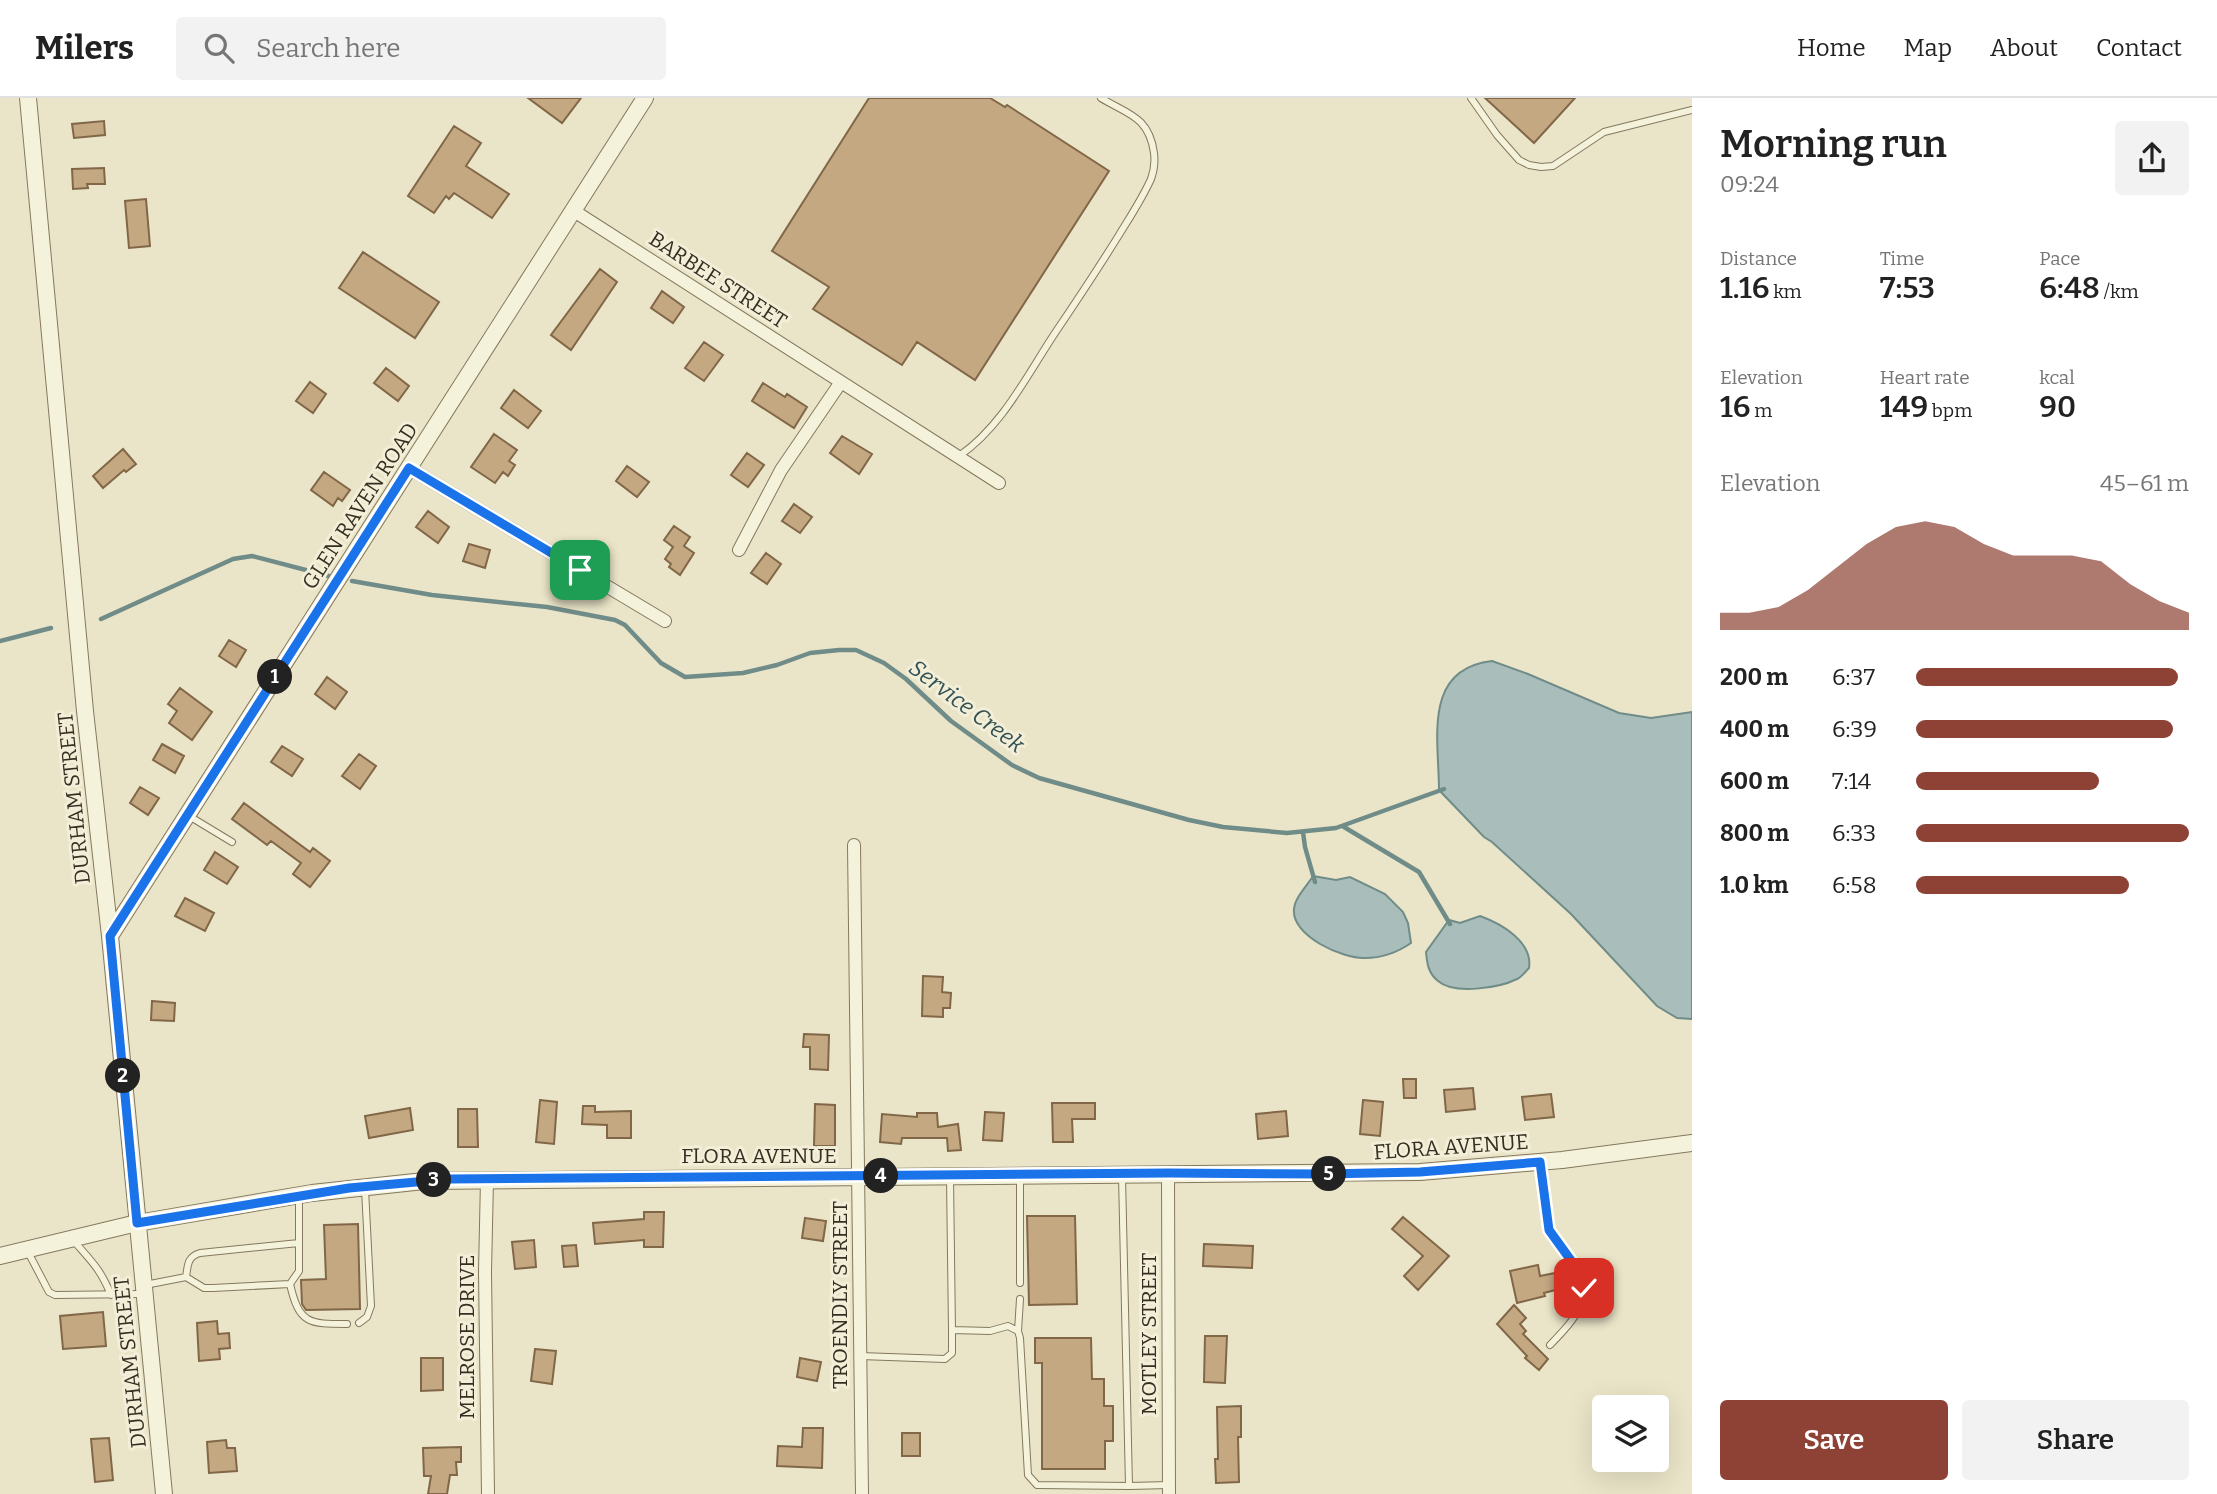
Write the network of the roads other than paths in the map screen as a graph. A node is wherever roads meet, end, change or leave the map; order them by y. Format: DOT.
graph roads {
  1 [pos="28,98"];
  2 [pos="645,98"];
  3 [pos="1101,98"];
  4 [pos="1471,98"];
  5 [pos="1692,110"];
  6 [pos="574,211"];
  7 [pos="841,382"];
  8 [pos="958,457"];
  9 [pos="409,468"];
  10 [pos="999,483"];
  11 [pos="739,550"];
  12 [pos="665,621"];
  13 [pos="187,815"];
  14 [pos="232,842"];
  15 [pos="854,845"];
  16 [pos="110,936"];
  17 [pos="1692,1143"];
  18 [pos="1540,1162"];
  19 [pos="1168,1173"];
  20 [pos="1122,1174"];
  21 [pos="950,1175"];
  22 [pos="1020,1175"];
  23 [pos="859,1176"];
  24 [pos="487,1179"];
  25 [pos="365,1187"];
  26 [pos="299,1196"];
  27 [pos="137,1223"];
  28 [pos="72,1239"];
  29 [pos="299,1243"];
  30 [pos="27,1250"];
  31 [pos="0,1256"];
  32 [pos="186,1277"];
  33 [pos="1020,1283"];
  34 [pos="290,1284"];
  35 [pos="144,1290"];
  36 [pos="111,1295"];
  37 [pos="1020,1299"];
  38 [pos="359,1323"];
  39 [pos="347,1324"];
  40 [pos="952,1330"];
  41 [pos="1018,1331"];
  42 [pos="1550,1345"];
  43 [pos="859,1356"];
  44 [pos="1129,1486"];
  45 [pos="1169,1490"];
  46 [pos="164,1494"];
  47 [pos="488,1494"];
  48 [pos="862,1494"];
  1 -- 16 [label="street, DURHAM STREET"];
  2 -- 6 [label="street, GLEN RAVEN ROAD"];
  3 -- 8 [label="lane"];
  4 -- 5 [label="lane"];
  6 -- 7 [label="street, BARBEE STREET"];
  6 -- 9 [label="street, GLEN RAVEN ROAD"];
  7 -- 8 [label="street, BARBEE STREET"];
  7 -- 11 [label="street"];
  8 -- 10 [label="street, BARBEE STREET"];
  9 -- 12 [label="street"];
  9 -- 13 [label="street, GLEN RAVEN ROAD"];
  13 -- 14 [label="lane"];
  13 -- 16 [label="street, GLEN RAVEN ROAD"];
  15 -- 23 [label="street, TROENDLY STREET"];
  16 -- 27 [label="street, DURHAM STREET"];
  17 -- 18 [label="street, FLORA AVENUE"];
  18 -- 19 [label="street, FLORA AVENUE"];
  18 -- 42 [label="lane"];
  19 -- 20 [label="street, FLORA AVENUE"];
  19 -- 45 [label="street, MOTLEY STREET"];
  20 -- 22 [label="street, FLORA AVENUE"];
  20 -- 44 [label="lane"];
  21 -- 22 [label="street, FLORA AVENUE"];
  21 -- 23 [label="street, FLORA AVENUE"];
  21 -- 40 [label="lane"];
  22 -- 33 [label="lane"];
  23 -- 24 [label="street, FLORA AVENUE"];
  23 -- 43 [label="street, TROENDLY STREET"];
  24 -- 25 [label="street, FLORA AVENUE"];
  24 -- 47 [label="street, MELROSE DRIVE"];
  25 -- 26 [label="street, FLORA AVENUE"];
  25 -- 38 [label="lane"];
  26 -- 27 [label="street, FLORA AVENUE"];
  26 -- 29 [label="lane"];
  27 -- 28 [label="street, FLORA AVENUE"];
  27 -- 35 [label="street, DURHAM STREET"];
  28 -- 30 [label="street, FLORA AVENUE"];
  28 -- 36 [label="lane"];
  29 -- 32 [label="lane"];
  29 -- 34 [label="lane"];
  30 -- 31 [label="street, FLORA AVENUE"];
  30 -- 36 [label="lane"];
  32 -- 34 [label="lane"];
  32 -- 35 [label="lane"];
  34 -- 39 [label="lane"];
  35 -- 36 [label="lane"];
  35 -- 46 [label="street, DURHAM STREET"];
  37 -- 41 [label="lane"];
  40 -- 41 [label="lane"];
  40 -- 43 [label="lane"];
  41 -- 44 [label="lane"];
  43 -- 48 [label="street, TROENDLY STREET"];
  44 -- 45 [label="lane"];
}
